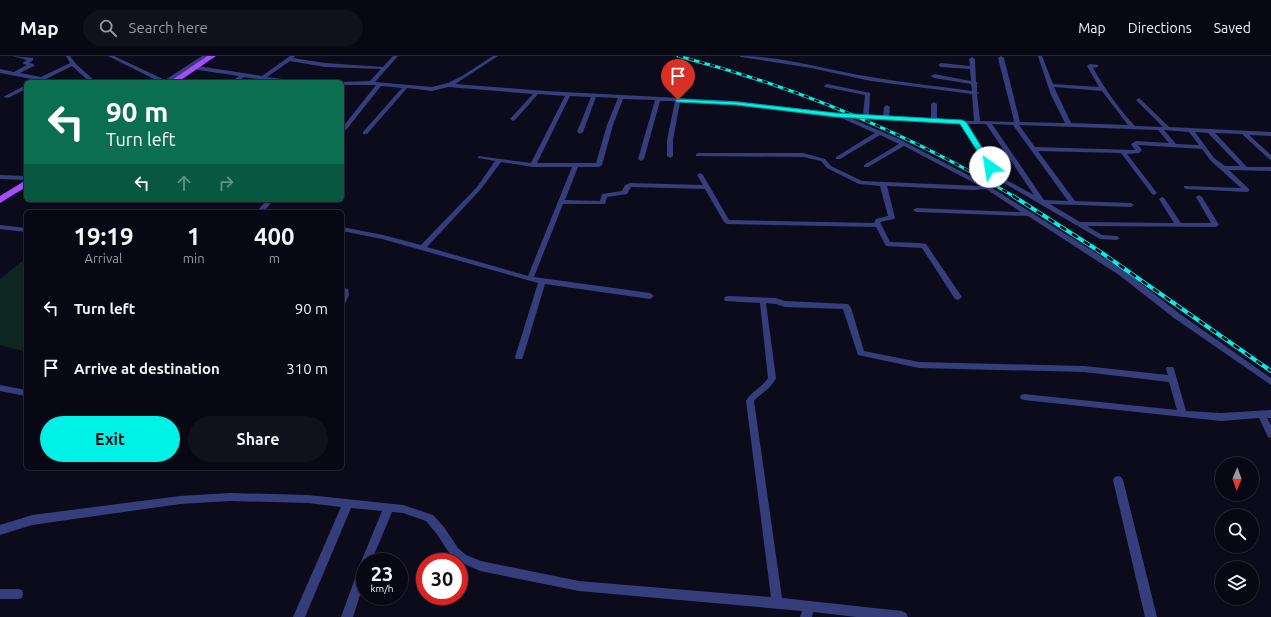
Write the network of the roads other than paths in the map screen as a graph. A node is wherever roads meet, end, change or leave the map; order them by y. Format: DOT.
graph roads {
  1 [pos="14,56"];
  2 [pos="68,56"];
  3 [pos="110,56"];
  4 [pos="205,56"];
  5 [pos="212,56"];
  6 [pos="216,56"];
  7 [pos="396,56"];
  8 [pos="496,56"];
  9 [pos="741,56"];
  10 [pos="1040,56"];
  11 [pos="291,58"];
  12 [pos="1001,58"];
  13 [pos="972,59"];
  14 [pos="73,64"];
  15 [pos="941,65"];
  16 [pos="1096,66"];
  17 [pos="198,68"];
  18 [pos="383,68"];
  19 [pos="973,68"];
  20 [pos="0,71"];
  21 [pos="14,74"];
  22 [pos="244,74"];
  23 [pos="934,76"];
  24 [pos="264,77"];
  25 [pos="42,79"];
  26 [pos="91,80"];
  27 [pos="161,80"];
  28 [pos="168,80"];
  29 [pos="176,80"];
  30 [pos="180,80"];
  31 [pos="236,80"];
  32 [pos="278,80"];
  33 [pos="344,83"];
  34 [pos="349,83"];
  35 [pos="371,83"];
  36 [pos="975,83"];
  37 [pos="380,84"];
  38 [pos="448,85"];
  39 [pos="1050,85"];
  40 [pos="406,86"];
  41 [pos="827,86"];
  42 [pos="24,88"];
  43 [pos="344,88"];
  44 [pos="1102,89"];
  45 [pos="536,93"];
  46 [pos="976,93"];
  47 [pos="568,95"];
  48 [pos="594,96"];
  49 [pos="6,97"];
  50 [pos="621,97"];
  51 [pos="658,99"];
  52 [pos="678,100"];
  53 [pos="1139,100"];
  54 [pos="934,104"];
  55 [pos="887,107"];
  56 [pos="836,115"];
  57 [pos="866,116"];
  58 [pos="886,118"];
  59 [pos="513,119"];
  60 [pos="934,121"];
  61 [pos="962,122"];
  62 [pos="977,123"];
  63 [pos="988,123"];
  64 [pos="1015,123"];
  65 [pos="1069,125"];
  66 [pos="1133,127"];
  67 [pos="1159,128"];
  68 [pos="1167,128"];
  69 [pos="344,129"];
  70 [pos="1191,130"];
  71 [pos="1209,130"];
  72 [pos="364,132"];
  73 [pos="580,132"];
  74 [pos="1243,132"];
  75 [pos="879,133"];
  76 [pos="1271,134"];
  77 [pos="903,144"];
  78 [pos="1174,145"];
  79 [pos="1202,147"];
  80 [pos="1033,149"];
  81 [pos="1122,151"];
  82 [pos="698,155"];
  83 [pos="670,156"];
  84 [pos="480,157"];
  85 [pos="838,158"];
  86 [pos="1271,158"];
  87 [pos="641,159"];
  88 [pos="500,160"];
  89 [pos="533,165"];
  90 [pos="575,166"];
  91 [pos="866,166"];
  92 [pos="1223,168"];
  93 [pos="1246,169"];
  94 [pos="1271,169"];
  95 [pos="700,175"];
  96 [pos="0,177"];
  97 [pos="24,179"];
  98 [pos="24,180"];
  99 [pos="24,181"];
  100 [pos="883,184"];
  101 [pos="706,187"];
  102 [pos="987,187"];
  103 [pos="1186,187"];
  104 [pos="1154,193"];
  105 [pos="0,194"];
  106 [pos="1199,197"];
  107 [pos="1162,199"];
  108 [pos="0,200"];
  109 [pos="269,202"];
  110 [pos="561,202"];
  111 [pos="1042,202"];
  112 [pos="1072,203"];
  113 [pos="1131,205"];
  114 [pos="261,210"];
  115 [pos="916,210"];
  116 [pos="1028,214"];
  117 [pos="1080,224"];
  118 [pos="878,225"];
  119 [pos="1179,225"];
  120 [pos="0,226"];
  121 [pos="344,229"];
  122 [pos="24,230"];
  123 [pos="1117,238"];
  124 [pos="422,248"];
  125 [pos="530,279"];
  126 [pos="542,282"];
  127 [pos="650,296"];
  128 [pos="958,297"];
  129 [pos="728,299"];
  130 [pos="763,304"];
  131 [pos="519,357"];
  132 [pos="1170,369"];
  133 [pos="1173,378"];
  134 [pos="1271,382"];
  135 [pos="0,388"];
  136 [pos="24,393"];
  137 [pos="1024,397"];
  138 [pos="1183,414"];
  139 [pos="1261,414"];
  140 [pos="1271,414"];
  141 [pos="1271,434"];
  142 [pos="1118,480"];
  143 [pos="348,503"];
  144 [pos="389,507"];
  145 [pos="0,530"];
  146 [pos="369,553"];
  147 [pos="356,590"];
  148 [pos="0,594"];
  149 [pos="18,594"];
  150 [pos="777,603"];
  151 [pos="807,612"];
  152 [pos="299,617"];
  153 [pos="347,617"];
  154 [pos="902,617"];
  155 [pos="1151,617"];
  1 -- 21 [label="street"];
  2 -- 14 [label="street"];
  3 -- 27 [label="street"];
  4 -- 28 [label="street"];
  5 -- 29 [label="main road"];
  6 -- 17 [label="street"];
  7 -- 18 [label="street"];
  8 -- 38 [label="street"];
  9 -- 46 [label="street"];
  10 -- 39 [label="street"];
  11 -- 18 [label="street"];
  11 -- 24 [label="street"];
  12 -- 64 [label="street"];
  13 -- 19 [label="street"];
  14 -- 25 [label="street"];
  14 -- 26 [label="street"];
  15 -- 19 [label="street"];
  16 -- 44 [label="street"];
  17 -- 22 [label="street"];
  17 -- 30 [label="street"];
  18 -- 35 [label="street"];
  19 -- 36 [label="street"];
  20 -- 21 [label="street"];
  21 -- 25 [label="street"];
  22 -- 24 [label="street"];
  22 -- 31 [label="street"];
  23 -- 36 [label="street"];
  24 -- 32 [label="street"];
  33 -- 34 [label="street"];
  34 -- 35 [label="street"];
  34 -- 43 [label="street"];
  35 -- 37 [label="street"];
  36 -- 46 [label="street"];
  37 -- 40 [label="street"];
  37 -- 69 [label="street"];
  38 -- 40 [label="street"];
  38 -- 45 [label="street"];
  39 -- 44 [label="street"];
  39 -- 65 [label="street"];
  40 -- 72 [label="street"];
  41 -- 57 [label="street"];
  42 -- 49 [label="street"];
  44 -- 66 [label="street"];
  45 -- 47 [label="street"];
  45 -- 59 [label="street"];
  46 -- 62 [label="street"];
  47 -- 48 [label="street"];
  47 -- 89 [label="street"];
  48 -- 50 [label="street"];
  48 -- 73 [label="street"];
  50 -- 51 [label="street"];
  50 -- 90 [label="street"];
  51 -- 52 [label="street"];
  51 -- 87 [label="street"];
  52 -- 56 [label="street"];
  52 -- 83 [label="street"];
  53 -- 68 [label="street"];
  54 -- 60 [label="street"];
  55 -- 58 [label="street"];
  56 -- 57 [label="street"];
  56 -- 75 [label="street"];
  57 -- 58 [label="street"];
  58 -- 60 [label="street"];
  60 -- 61 [label="street"];
  61 -- 62 [label="street"];
  61 -- 111 [label="street"];
  62 -- 63 [label="street"];
  63 -- 64 [label="street"];
  63 -- 111 [label="street"];
  64 -- 65 [label="street"];
  64 -- 80 [label="street"];
  65 -- 66 [label="street"];
  66 -- 67 [label="street"];
  67 -- 68 [label="street"];
  67 -- 78 [label="street"];
  68 -- 70 [label="street"];
  70 -- 71 [label="street"];
  70 -- 79 [label="street"];
  71 -- 74 [label="street"];
  71 -- 93 [label="street"];
  74 -- 76 [label="street"];
  74 -- 86 [label="street"];
  75 -- 77 [label="street"];
  75 -- 85 [label="street"];
  77 -- 91 [label="street"];
  77 -- 102 [label="street"];
  78 -- 79 [label="street"];
  78 -- 81 [label="street"];
  79 -- 92 [label="street"];
  80 -- 81 [label="street"];
  80 -- 112 [label="street"];
  81 -- 104 [label="street"];
  82 -- 100 [label="street"];
  84 -- 88 [label="street"];
  88 -- 89 [label="street"];
  88 -- 124 [label="street"];
  89 -- 90 [label="street"];
  90 -- 110 [label="street"];
  92 -- 93 [label="street"];
  92 -- 103 [label="street"];
  93 -- 94 [label="street"];
  95 -- 101 [label="street"];
  96 -- 97 [label="street"];
  98 -- 105 [label="main road"];
  99 -- 108 [label="main road"];
  100 -- 102 [label="street"];
  100 -- 118 [label="street"];
  101 -- 110 [label="street"];
  101 -- 118 [label="street"];
  102 -- 116 [label="street"];
  106 -- 119 [label="street"];
  107 -- 119 [label="street"];
  109 -- 114 [label="street"];
  110 -- 125 [label="street"];
  111 -- 112 [label="street"];
  111 -- 117 [label="street"];
  112 -- 113 [label="street"];
  115 -- 116 [label="street"];
  116 -- 134 [label="street"];
  117 -- 119 [label="street"];
  117 -- 123 [label="street"];
  118 -- 128 [label="street"];
  120 -- 122 [label="street"];
  121 -- 124 [label="street"];
  124 -- 125 [label="street"];
  125 -- 126 [label="street"];
  126 -- 127 [label="street"];
  126 -- 131 [label="street"];
  129 -- 133 [label="street"];
  130 -- 150 [label="street"];
  132 -- 133 [label="street"];
  133 -- 138 [label="street"];
  135 -- 136 [label="street"];
  137 -- 138 [label="street"];
  138 -- 139 [label="street"];
  139 -- 140 [label="street"];
  139 -- 141 [label="street"];
  142 -- 155 [label="street"];
  143 -- 144 [label="street"];
  143 -- 145 [label="street"];
  143 -- 152 [label="street"];
  144 -- 146 [label="street"];
  144 -- 150 [label="street"];
  147 -- 153 [label="street"];
  148 -- 149 [label="street"];
  150 -- 151 [label="street"];
  151 -- 154 [label="street"];
}
